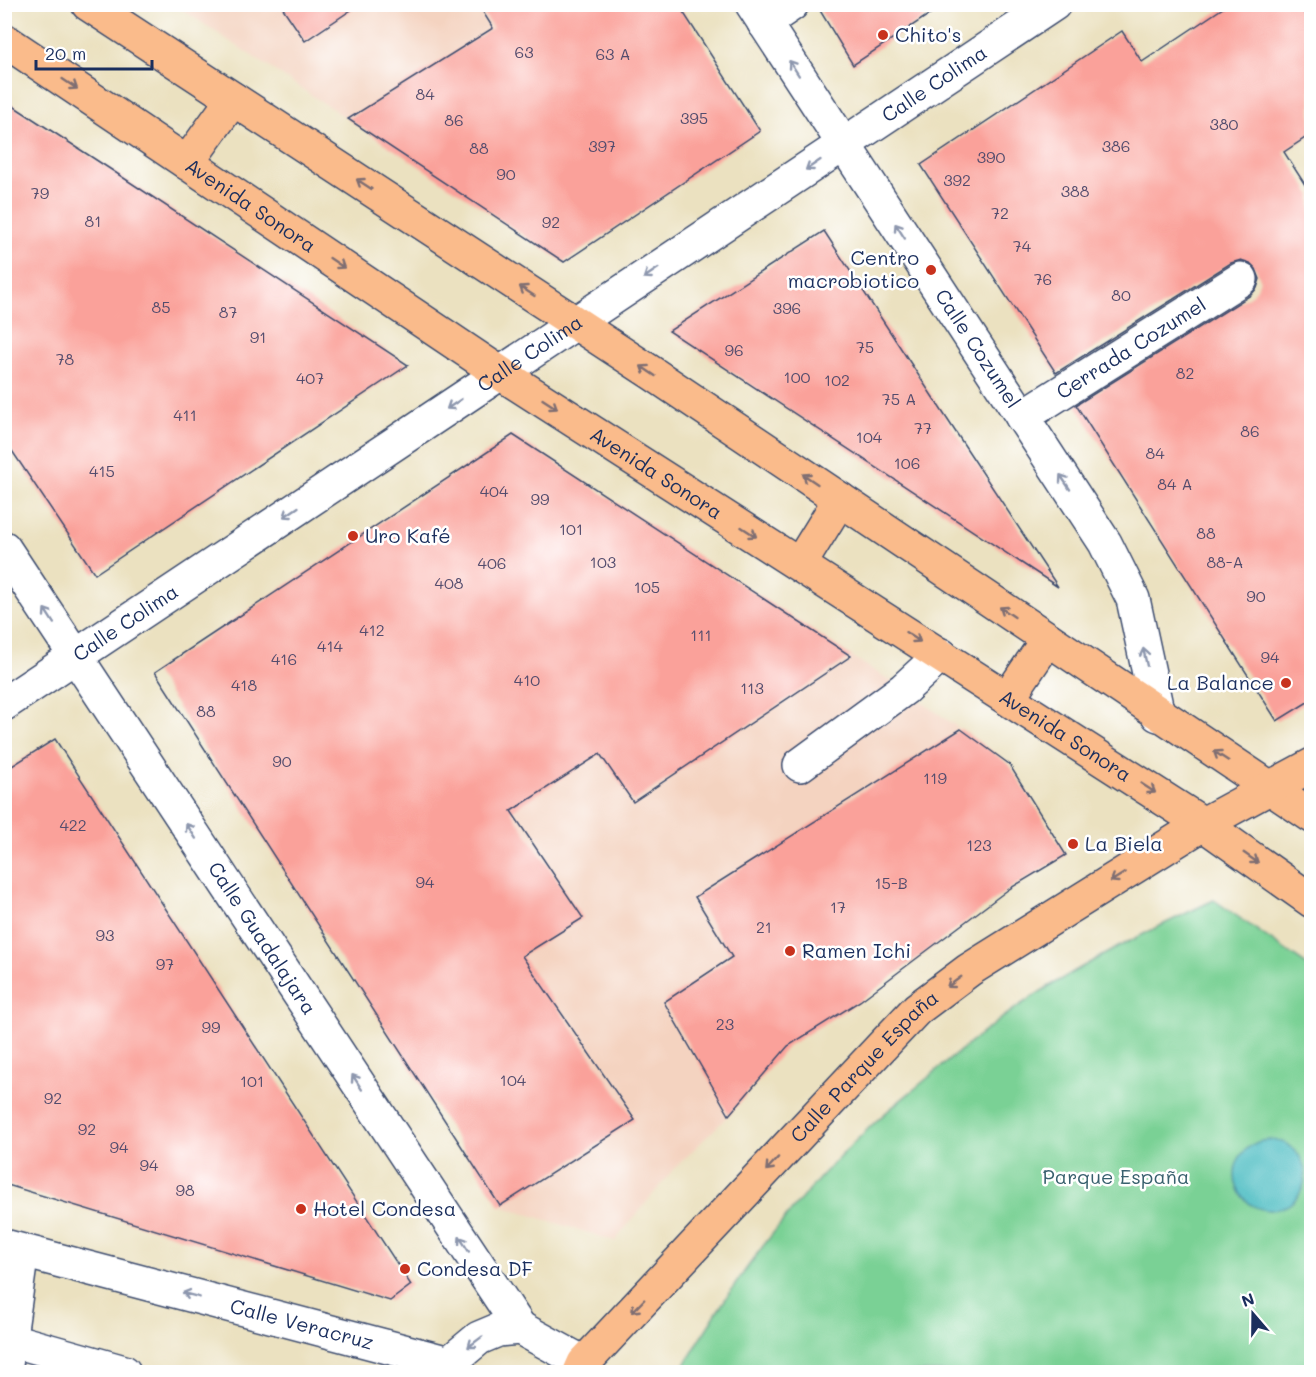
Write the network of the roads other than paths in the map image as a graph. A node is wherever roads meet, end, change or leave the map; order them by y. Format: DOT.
graph roads {
  1 [pos="88,4"];
  2 [pos="792,4"];
  3 [pos="1054,4"];
  4 [pos="758,14"];
  5 [pos="1011,16"];
  6 [pos="4,40"];
  7 [pos="233,99"];
  8 [pos="844,145"];
  9 [pos="187,163"];
  10 [pos="1241,279"];
  11 [pos="576,323"];
  12 [pos="500,373"];
  13 [pos="1022,417"];
  14 [pos="840,499"];
  15 [pos="4,548"];
  16 [pos="800,564"];
  17 [pos="1048,639"];
  18 [pos="941,655"];
  19 [pos="76,656"];
  20 [pos="1008,698"];
  21 [pos="4,704"];
  22 [pos="1158,714"];
  23 [pos="800,765"];
  24 [pos="1311,765"];
  25 [pos="1270,788"];
  26 [pos="1311,816"];
  27 [pos="1203,824"];
  28 [pos="1311,901"];
  29 [pos="13,1249"];
  30 [pos="520,1328"];
  31 [pos="7,1339"];
  32 [pos="448,1368"];
  33 [pos="582,1368"];
  34 [pos="5,1372"];
  35 [pos="124,1372"];
  1 -- 7 [label="main road"];
  2 -- 4 [label="street"];
  3 -- 5 [label="street, Calle Colima"];
  8 -- 4 [label="street, Calle Cozumel, one-way"];
  5 -- 8 [label="street, Calle Colima"];
  6 -- 9 [label="main road, Avenida Sonora, one-way"];
  7 -- 9 [label="main road"];
  11 -- 7 [label="main road, one-way"];
  8 -- 11 [label="street, Calle Colima, one-way"];
  13 -- 8 [label="street, Calle Cozumel, one-way"];
  9 -- 12 [label="main road, Avenida Sonora, one-way"];
  10 -- 13 [label="street, Cerrada Cozumel"];
  11 -- 12 [label="street, Calle Colima"];
  14 -- 11 [label="main road, one-way"];
  12 -- 16 [label="main road, Avenida Sonora, one-way"];
  12 -- 19 [label="street, Calle Colima, one-way"];
  22 -- 13 [label="street, Calle Cozumel, one-way"];
  14 -- 16 [label="main road"];
  17 -- 14 [label="main road, one-way"];
  19 -- 15 [label="street, Calle Guadalajara, one-way"];
  16 -- 18 [label="main road, Avenida Sonora, one-way"];
  17 -- 20 [label="main road"];
  17 -- 22 [label="main road"];
  18 -- 20 [label="main road, Avenida Sonora"];
  18 -- 23 [label="street"];
  19 -- 21 [label="street, Calle Colima"];
  30 -- 19 [label="street, Calle Guadalajara, one-way"];
  20 -- 27 [label="main road, Avenida Sonora, one-way"];
  25 -- 22 [label="main road, one-way"];
  24 -- 25 [label="main road, Calle Parque España"];
  25 -- 26 [label="main road"];
  25 -- 27 [label="main road, Calle Parque España"];
  27 -- 28 [label="main road, Avenida Sonora, one-way"];
  27 -- 33 [label="main road, Calle Parque España, one-way"];
  29 -- 31 [label="street"];
  32 -- 29 [label="street, Calle Veracruz, one-way"];
  30 -- 32 [label="street, Calle Veracruz, one-way"];
  30 -- 33 [label="street"];
  31 -- 34 [label="street"];
  31 -- 35 [label="street"];
}
